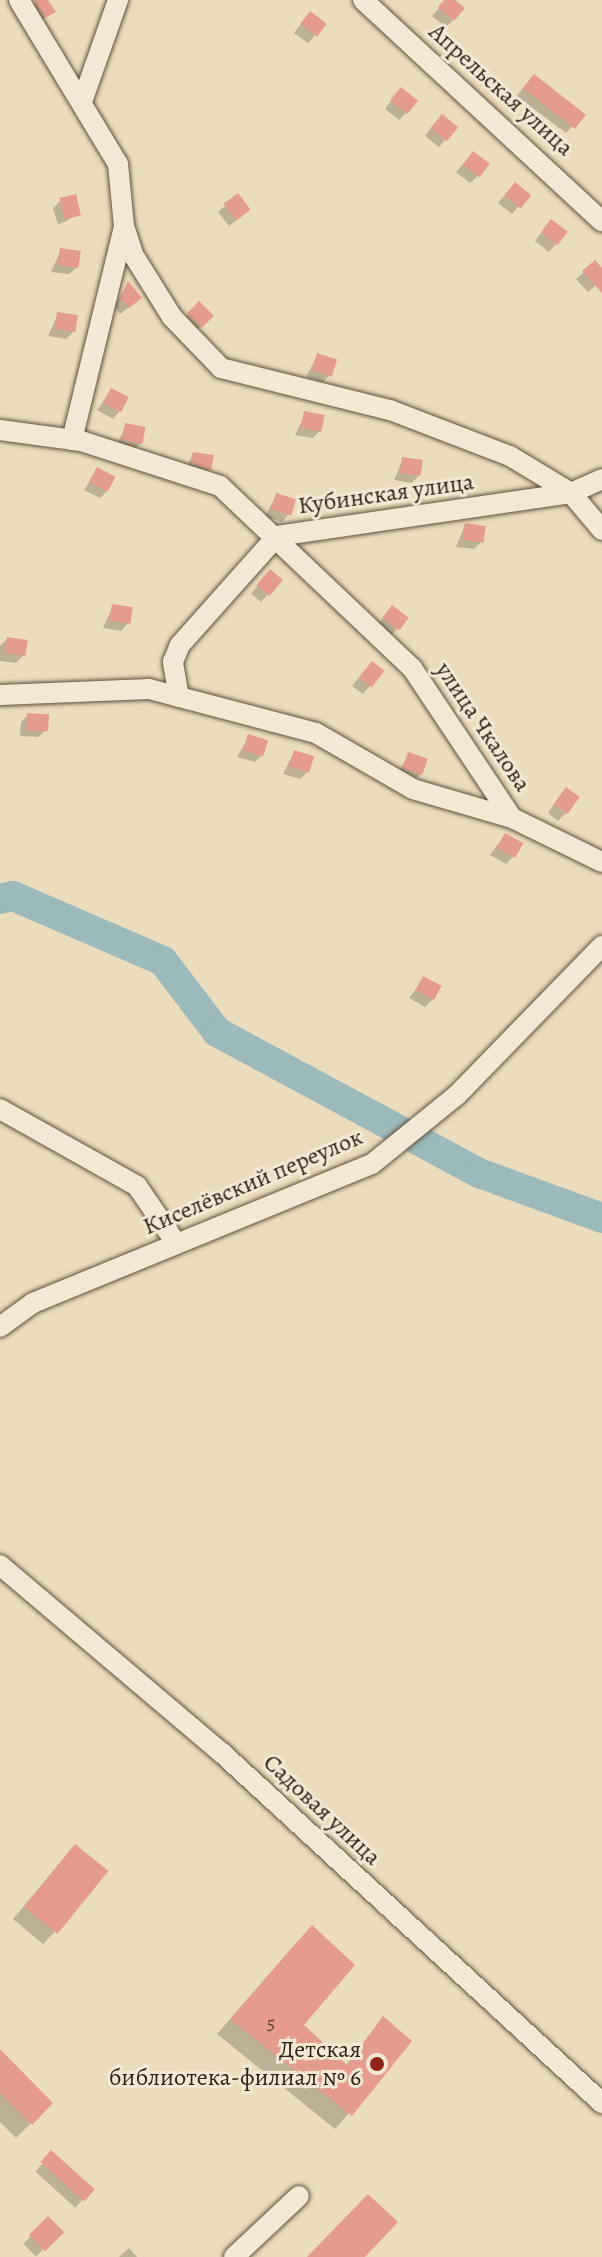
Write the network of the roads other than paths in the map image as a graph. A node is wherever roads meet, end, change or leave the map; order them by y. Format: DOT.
graph roads {
  1 [pos="19,0"];
  2 [pos="118,0"];
  3 [pos="363,0"];
  4 [pos="83,99"];
  5 [pos="602,221"];
  6 [pos="124,226"];
  7 [pos="0,430"];
  8 [pos="72,440"];
  9 [pos="602,479"];
  10 [pos="571,493"];
  11 [pos="602,530"];
  12 [pos="277,536"];
  13 [pos="0,695"];
  14 [pos="179,697"];
  15 [pos="512,818"];
  16 [pos="602,862"];
  17 [pos="602,946"];
  18 [pos="0,1109"];
  19 [pos="176,1243"];
  20 [pos="0,1327"];
  21 [pos="0,1565"];
  22 [pos="602,2103"];
  23 [pos="299,2196"];
  24 [pos="234,2257"];
  1 -- 4 [label="street"];
  2 -- 4 [label="street"];
  3 -- 5 [label="street, Апрельская улица"];
  4 -- 6 [label="street"];
  6 -- 8 [label="street"];
  6 -- 10 [label="street"];
  7 -- 8 [label="street, улица Чкалова"];
  8 -- 12 [label="street, улица Чкалова"];
  9 -- 10 [label="street, Кубинская улица"];
  10 -- 11 [label="street"];
  10 -- 12 [label="street, Кубинская улица"];
  12 -- 14 [label="street, Кубинская улица"];
  12 -- 15 [label="street, улица Чкалова"];
  13 -- 14 [label="street, улица Чкалова"];
  14 -- 15 [label="street, улица Чкалова"];
  15 -- 16 [label="street"];
  17 -- 19 [label="street, Киселёвский переулок"];
  18 -- 19 [label="street"];
  19 -- 20 [label="street, Киселёвский переулок"];
  21 -- 22 [label="street, Садовая улица"];
  23 -- 24 [label="street"];
}
